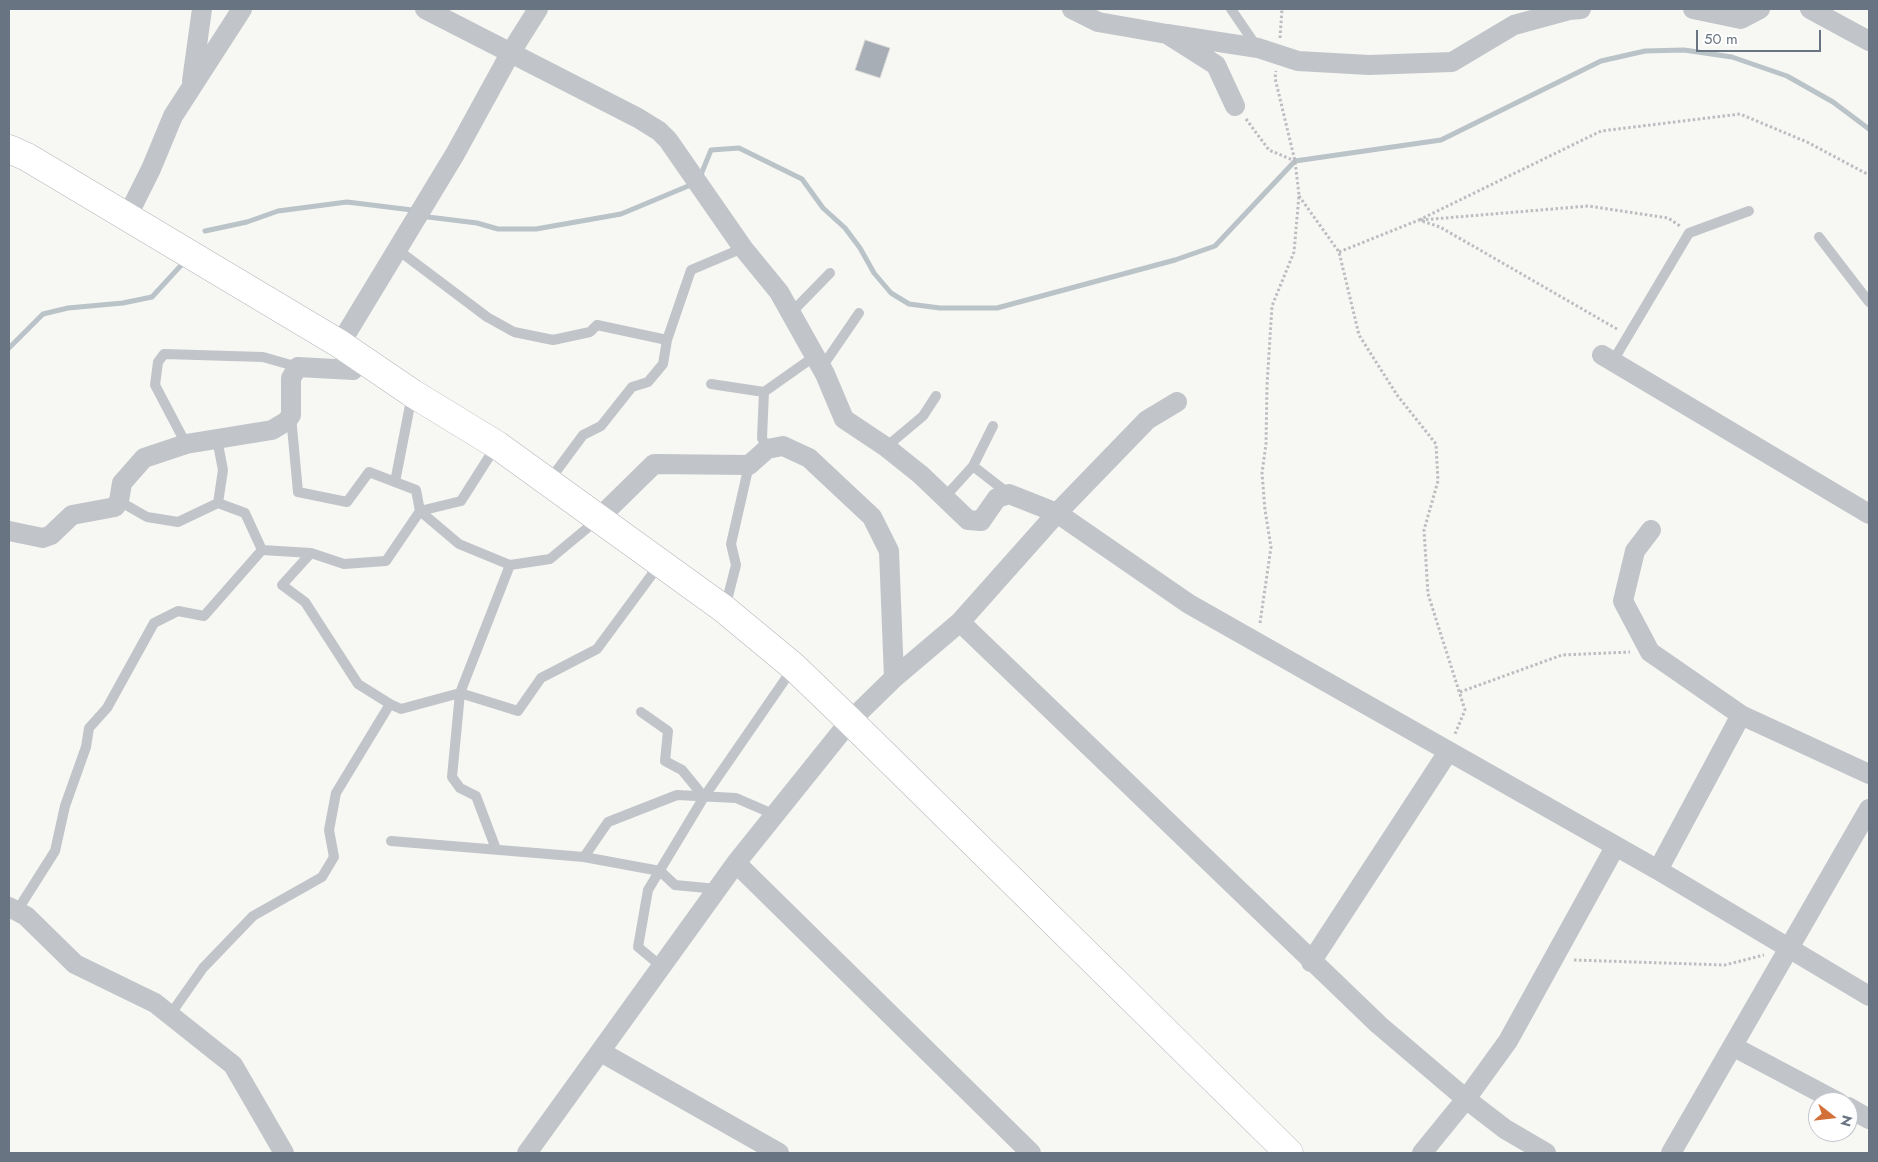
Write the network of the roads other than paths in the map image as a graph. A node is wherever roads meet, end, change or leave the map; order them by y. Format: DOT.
graph roads {
  1 [pos="202,9"];
  2 [pos="242,9"];
  3 [pos="425,9"];
  4 [pos="538,9"];
  5 [pos="1072,9"];
  6 [pos="1231,9"];
  7 [pos="1581,9"];
  8 [pos="1693,9"];
  9 [pos="1760,9"];
  10 [pos="1810,9"];
  11 [pos="1167,34"];
  12 [pos="1869,41"];
  13 [pos="1258,48"];
  14 [pos="511,52"];
  15 [pos="191,88"];
  16 [pos="1235,106"];
  17 [pos="9,149"];
  18 [pos="1749,211"];
  19 [pos="127,217"];
  20 [pos="1819,236"];
  21 [pos="743,248"];
  22 [pos="398,250"];
  23 [pos="830,273"];
  24 [pos="1869,302"];
  25 [pos="791,313"];
  26 [pos="859,313"];
  27 [pos="667,340"];
  28 [pos="349,350"];
  29 [pos="1608,358"];
  30 [pos="818,361"];
  31 [pos="298,367"];
  32 [pos="710,384"];
  33 [pos="764,392"];
  34 [pos="412,393"];
  35 [pos="936,396"];
  36 [pos="1177,402"];
  37 [pos="291,415"];
  38 [pos="994,426"];
  39 [pos="217,439"];
  40 [pos="186,444"];
  41 [pos="496,445"];
  42 [pos="886,447"];
  43 [pos="767,449"];
  44 [pos="749,466"];
  45 [pos="973,466"];
  46 [pos="395,482"];
  47 [pos="548,482"];
  48 [pos="1009,494"];
  49 [pos="944,498"];
  50 [pos="119,501"];
  51 [pos="218,503"];
  52 [pos="420,511"];
  53 [pos="1057,513"];
  54 [pos="1869,514"];
  55 [pos="599,518"];
  56 [pos="1651,530"];
  57 [pos="9,531"];
  58 [pos="262,550"];
  59 [pos="311,553"];
  60 [pos="660,564"];
  61 [pos="510,565"];
  62 [pos="724,610"];
  63 [pos="960,622"];
  64 [pos="794,667"];
  65 [pos="894,678"];
  66 [pos="460,693"];
  67 [pos="390,704"];
  68 [pos="641,712"];
  69 [pos="1741,715"];
  70 [pos="850,721"];
  71 [pos="1448,752"];
  72 [pos="1869,774"];
  73 [pos="704,797"];
  74 [pos="1869,809"];
  75 [pos="773,814"];
  76 [pos="391,841"];
  77 [pos="1615,847"];
  78 [pos="496,849"];
  79 [pos="584,857"];
  80 [pos="736,863"];
  81 [pos="1658,870"];
  82 [pos="660,871"];
  83 [pos="717,889"];
  84 [pos="13,909"];
  85 [pos="1790,949"];
  86 [pos="1311,962"];
  87 [pos="662,967"];
  88 [pos="1869,996"];
  89 [pos="170,1015"];
  90 [pos="1734,1047"];
  91 [pos="601,1052"];
  92 [pos="1819,1092"];
  93 [pos="1466,1099"];
  94 [pos="1858,1113"];
  95 [pos="1869,1119"];
  96 [pos="284,1153"];
  97 [pos="528,1153"];
  98 [pos="779,1153"];
  99 [pos="1031,1153"];
  100 [pos="1289,1153"];
  101 [pos="1422,1153"];
  102 [pos="1546,1153"];
  103 [pos="1671,1153"];
  1 -- 15 [label="street"];
  2 -- 15 [label="street"];
  3 -- 14 [label="street"];
  4 -- 14 [label="street"];
  5 -- 11 [label="street"];
  6 -- 13 [label="lane"];
  7 -- 13 [label="street"];
  8 -- 9 [label="street"];
  10 -- 12 [label="street"];
  11 -- 13 [label="street"];
  11 -- 16 [label="street"];
  14 -- 21 [label="street"];
  14 -- 22 [label="street"];
  15 -- 19 [label="street"];
  17 -- 19 [label="highway"];
  18 -- 29 [label="lane"];
  19 -- 28 [label="highway"];
  20 -- 24 [label="lane"];
  21 -- 25 [label="street"];
  21 -- 27 [label="lane"];
  22 -- 27 [label="lane"];
  22 -- 28 [label="street"];
  23 -- 25 [label="lane"];
  25 -- 30 [label="street"];
  26 -- 30 [label="lane"];
  27 -- 47 [label="lane"];
  28 -- 31 [label="street"];
  28 -- 34 [label="highway"];
  29 -- 54 [label="street"];
  30 -- 33 [label="lane"];
  30 -- 42 [label="street"];
  31 -- 37 [label="street"];
  31 -- 40 [label="lane"];
  32 -- 33 [label="lane"];
  33 -- 43 [label="lane"];
  34 -- 41 [label="highway"];
  34 -- 46 [label="lane"];
  35 -- 42 [label="lane"];
  36 -- 53 [label="street"];
  37 -- 39 [label="street"];
  37 -- 46 [label="lane"];
  38 -- 45 [label="lane"];
  39 -- 40 [label="street"];
  39 -- 51 [label="lane"];
  40 -- 50 [label="street"];
  41 -- 47 [label="highway"];
  41 -- 52 [label="lane"];
  42 -- 49 [label="street"];
  43 -- 44 [label="street"];
  43 -- 65 [label="street"];
  44 -- 55 [label="street"];
  44 -- 62 [label="lane"];
  45 -- 48 [label="lane"];
  45 -- 49 [label="lane"];
  46 -- 52 [label="lane"];
  47 -- 55 [label="highway"];
  48 -- 49 [label="street"];
  48 -- 53 [label="street"];
  50 -- 51 [label="lane"];
  50 -- 57 [label="street"];
  51 -- 58 [label="lane"];
  52 -- 59 [label="lane"];
  52 -- 61 [label="lane"];
  53 -- 63 [label="street"];
  53 -- 71 [label="street"];
  55 -- 60 [label="highway"];
  55 -- 61 [label="lane"];
  56 -- 69 [label="street"];
  58 -- 59 [label="lane"];
  58 -- 84 [label="lane"];
  59 -- 67 [label="lane"];
  60 -- 62 [label="highway"];
  60 -- 66 [label="lane"];
  61 -- 66 [label="lane"];
  62 -- 64 [label="highway"];
  63 -- 65 [label="street"];
  63 -- 86 [label="street"];
  64 -- 70 [label="highway"];
  64 -- 73 [label="lane"];
  65 -- 70 [label="street"];
  66 -- 67 [label="lane"];
  66 -- 78 [label="lane"];
  67 -- 89 [label="lane"];
  68 -- 73 [label="lane"];
  69 -- 72 [label="street"];
  69 -- 81 [label="street"];
  70 -- 75 [label="street"];
  70 -- 100 [label="highway"];
  71 -- 77 [label="street"];
  71 -- 86 [label="street"];
  73 -- 75 [label="lane"];
  73 -- 79 [label="lane"];
  73 -- 82 [label="lane"];
  74 -- 85 [label="street"];
  75 -- 80 [label="street"];
  76 -- 78 [label="lane"];
  77 -- 81 [label="street"];
  77 -- 93 [label="street"];
  78 -- 79 [label="lane"];
  79 -- 82 [label="lane"];
  80 -- 83 [label="street"];
  80 -- 99 [label="street"];
  81 -- 85 [label="street"];
  82 -- 83 [label="lane"];
  82 -- 87 [label="lane"];
  83 -- 87 [label="street"];
  84 -- 89 [label="street"];
  85 -- 88 [label="street"];
  85 -- 90 [label="street"];
  86 -- 93 [label="street"];
  87 -- 91 [label="street"];
  89 -- 96 [label="street"];
  90 -- 92 [label="street"];
  90 -- 103 [label="street"];
  91 -- 97 [label="street"];
  91 -- 98 [label="street"];
  93 -- 101 [label="street"];
  93 -- 102 [label="street"];
  94 -- 95 [label="street"];
}
